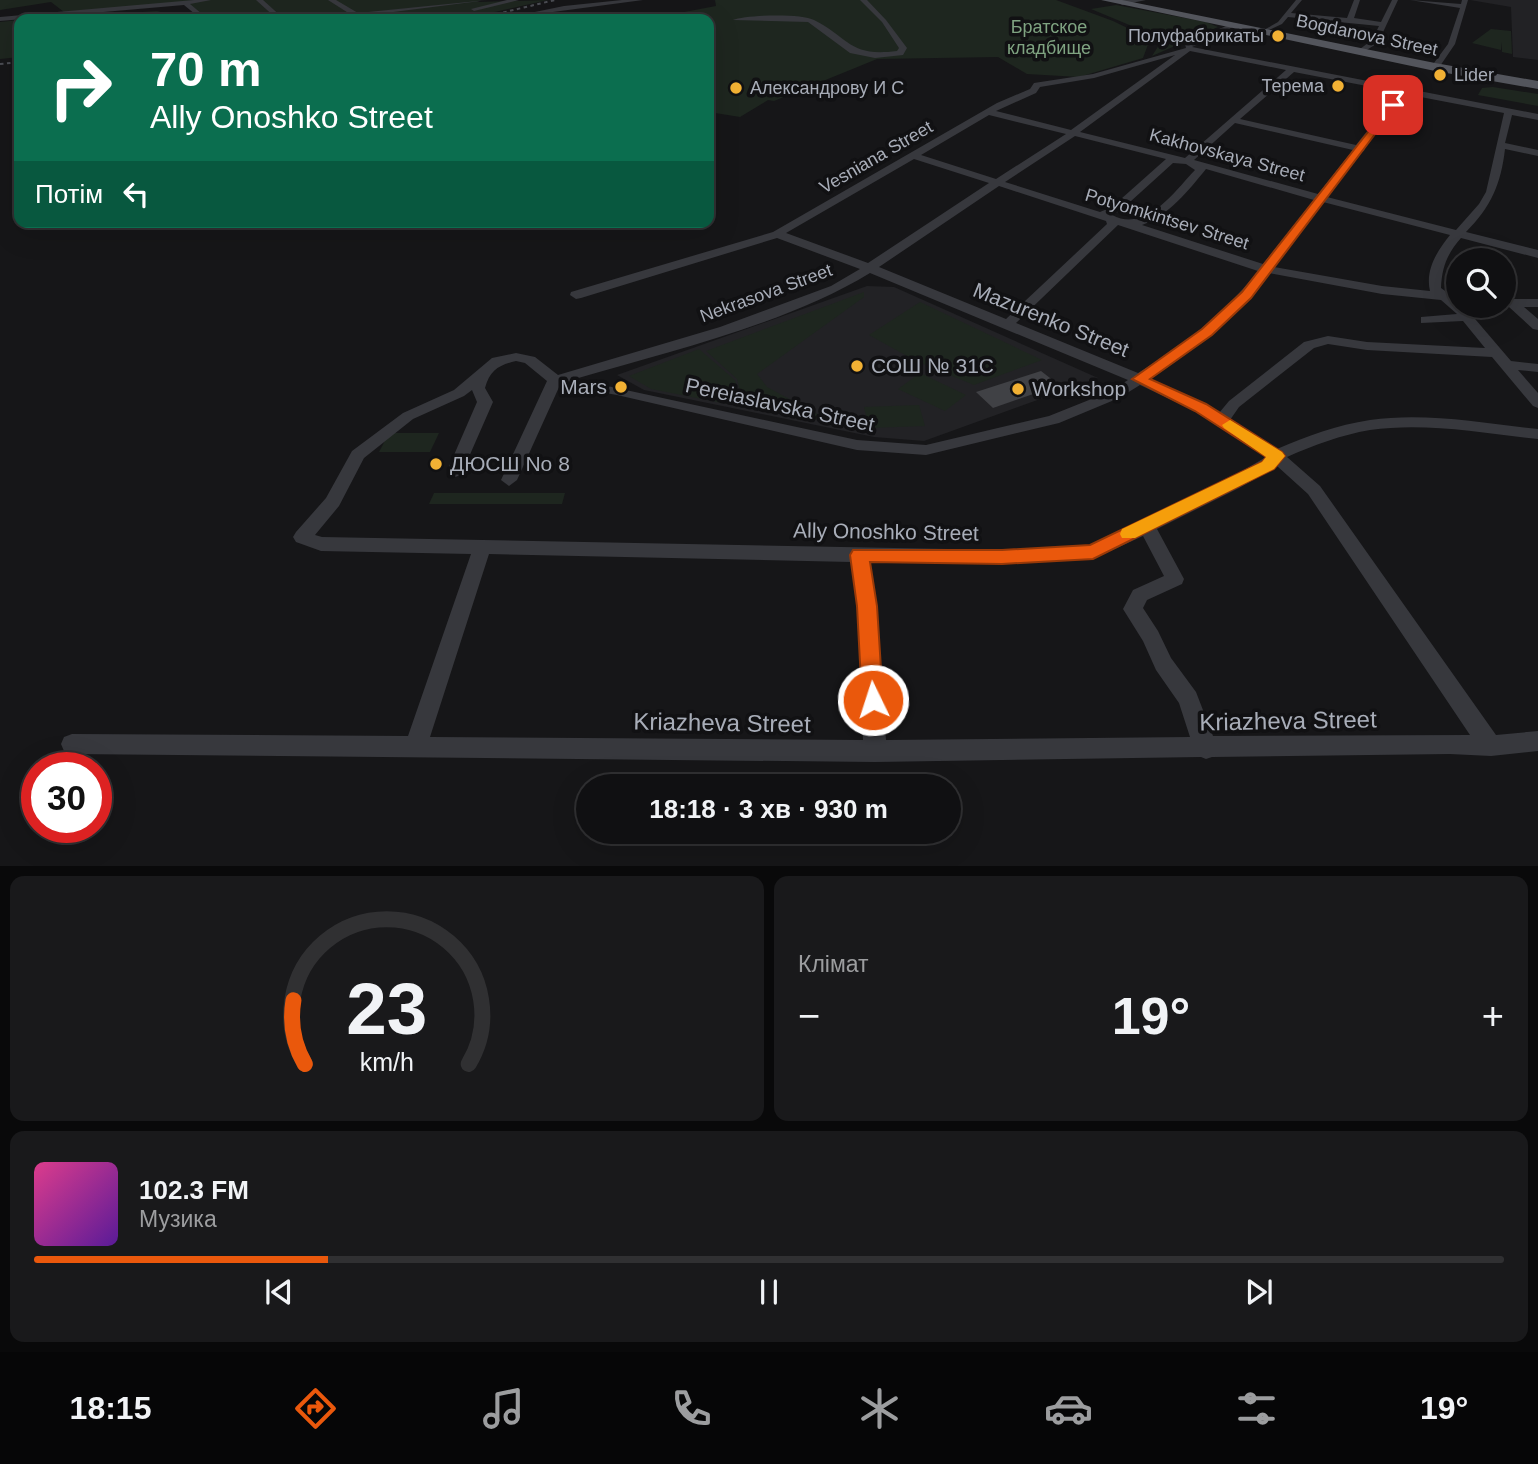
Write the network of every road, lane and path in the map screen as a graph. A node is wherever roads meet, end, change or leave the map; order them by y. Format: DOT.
graph roads {
  1 [pos="208,0"];
  2 [pos="259,0"];
  3 [pos="331,0"];
  4 [pos="485,0"];
  5 [pos="516,0"];
  6 [pos="640,0"];
  7 [pos="863,0"];
  8 [pos="1106,0"];
  9 [pos="1143,0"];
  10 [pos="1299,0"];
  11 [pos="1357,0"];
  12 [pos="1395,0"];
  13 [pos="1413,0"];
  14 [pos="1121,2"];
  15 [pos="96,3"];
  16 [pos="149,3"];
  17 [pos="1464,3"];
  18 [pos="186,4"];
  19 [pos="88,12"];
  20 [pos="63,14"];
  21 [pos="199,14"];
  22 [pos="275,14"];
  23 [pos="355,14"];
  24 [pos="366,14"];
  25 [pos="448,14"];
  26 [pos="531,14"];
  27 [pos="1287,15"];
  28 [pos="736,20"];
  29 [pos="1350,20"];
  30 [pos="1383,24"];
  31 [pos="1233,25"];
  32 [pos="1264,32"];
  33 [pos="1189,48"];
  34 [pos="1360,52"];
  35 [pos="1435,67"];
  36 [pos="1292,69"];
  37 [pos="1538,85"];
  38 [pos="1402,92"];
  39 [pos="1509,112"];
  40 [pos="988,113"];
  41 [pos="1538,117"];
  42 [pos="1233,120"];
  43 [pos="1070,134"];
  44 [pos="1500,145"];
  45 [pos="1361,149"];
  46 [pos="1538,153"];
  47 [pos="912,155"];
  48 [pos="1187,161"];
  49 [pos="997,184"];
  50 [pos="1322,199"];
  51 [pos="1116,223"];
  52 [pos="777,234"];
  53 [pos="1456,234"];
  54 [pos="1538,254"];
  55 [pos="872,269"];
  56 [pos="1266,269"];
  57 [pos="576,295"];
  58 [pos="1443,297"];
  59 [pos="1446,297"];
  60 [pos="1446,299"];
  61 [pos="1516,303"];
  62 [pos="1538,303"];
  63 [pos="1516,309"];
  64 [pos="1453,318"];
  65 [pos="1467,318"];
  66 [pos="1426,320"];
  67 [pos="1007,325"];
  68 [pos="1538,326"];
  69 [pos="1497,353"];
  70 [pos="1508,365"];
  71 [pos="1538,368"];
  72 [pos="482,373"];
  73 [pos="1139,379"];
  74 [pos="555,380"];
  75 [pos="1538,403"];
  76 [pos="1222,420"];
  77 [pos="1538,434"];
  78 [pos="1276,456"];
  79 [pos="455,471"];
  80 [pos="509,480"];
  81 [pos="1146,525"];
  82 [pos="482,548"];
  83 [pos="859,555"];
  84 [pos="1538,741"];
  85 [pos="72,744"];
  86 [pos="1491,746"];
  87 [pos="415,748"];
  88 [pos="1206,749"];
  89 [pos="875,751"];
  1 -- 18 [label="street"];
  2 -- 22 [label="street"];
  3 -- 23 [label="street"];
  4 -- 24 [label="street"];
  5 -- 25 [label="street"];
  6 -- 26 [label="street"];
  7 -- 28 [label="street"];
  8 -- 14 [label="main road, Bogdanova Street"];
  9 -- 14 [label="street"];
  10 -- 27 [label="street"];
  11 -- 29 [label="street"];
  12 -- 30 [label="street"];
  13 -- 17 [label="street"];
  14 -- 31 [label="main road, Bogdanova Street"];
  15 -- 19 [label="street"];
  16 -- 18 [label="street"];
  16 -- 19 [label="street"];
  17 -- 35 [label="street"];
  18 -- 21 [label="street"];
  19 -- 20 [label="street"];
  27 -- 29 [label="street"];
  27 -- 32 [label="street"];
  29 -- 30 [label="street"];
  30 -- 34 [label="street"];
  31 -- 32 [label="main road, Bogdanova Street"];
  31 -- 33 [label="street, Nekrasova Street"];
  32 -- 34 [label="main road, Bogdanova Street"];
  33 -- 36 [label="street"];
  33 -- 40 [label="street, Vesniana Street"];
  33 -- 43 [label="street, Nekrasova Street"];
  34 -- 35 [label="main road, Bogdanova Street"];
  35 -- 37 [label="main road, Bogdanova Street"];
  36 -- 38 [label="street"];
  36 -- 42 [label="street"];
  38 -- 39 [label="street"];
  38 -- 45 [label="street, Pereiaslavska Street"];
  39 -- 41 [label="street"];
  39 -- 44 [label="street"];
  40 -- 43 [label="street, Kakhovskaya Street"];
  40 -- 47 [label="street, Vesniana Street"];
  42 -- 45 [label="street"];
  42 -- 48 [label="street"];
  43 -- 48 [label="street, Kakhovskaya Street"];
  43 -- 49 [label="street, Nekrasova Street"];
  44 -- 46 [label="street"];
  44 -- 53 [label="street"];
  45 -- 50 [label="street, Pereiaslavska Street"];
  47 -- 49 [label="street, Potyomkintsev Street"];
  47 -- 52 [label="street, Vesniana Street"];
  48 -- 50 [label="street, Kakhovskaya Street"];
  48 -- 51 [label="street"];
  48 -- 51 [label="street"];
  49 -- 51 [label="street, Potyomkintsev Street"];
  49 -- 55 [label="street, Nekrasova Street"];
  50 -- 53 [label="street, Kakhovskaya Street"];
  50 -- 56 [label="street, Pereiaslavska Street"];
  51 -- 56 [label="street, Potyomkintsev Street"];
  51 -- 67 [label="street"];
  52 -- 55 [label="street, Mazurenko Street"];
  52 -- 57 [label="street, Vesniana Street"];
  53 -- 54 [label="street, Kakhovskaya Street"];
  53 -- 58 [label="street"];
  55 -- 67 [label="street, Mazurenko Street"];
  55 -- 74 [label="street, Nekrasova Street"];
  56 -- 58 [label="street, Potyomkintsev Street"];
  56 -- 73 [label="street, Pereiaslavska Street"];
  58 -- 59 [label="street, Potyomkintsev Street"];
  58 -- 60 [label="street"];
  61 -- 62 [label="street"];
  63 -- 68 [label="street"];
  64 -- 66 [label="street"];
  65 -- 69 [label="street"];
  67 -- 73 [label="street, Mazurenko Street"];
  69 -- 70 [label="street"];
  69 -- 76 [label="street"];
  70 -- 71 [label="street"];
  70 -- 75 [label="street"];
  72 -- 74 [label="street"];
  72 -- 79 [label="street"];
  72 -- 82 [label="street, Ally Onoshko Street"];
  73 -- 74 [label="street, Pereiaslavska Street"];
  73 -- 76 [label="street, Mazurenko Street"];
  74 -- 80 [label="street"];
  76 -- 78 [label="street, Mazurenko Street"];
  77 -- 78 [label="street, Ally Onoshko Street"];
  78 -- 81 [label="street, Ally Onoshko Street"];
  78 -- 86 [label="street, Mazurenko Street"];
  81 -- 83 [label="street, Ally Onoshko Street"];
  81 -- 88 [label="street"];
  82 -- 83 [label="street, Ally Onoshko Street"];
  82 -- 87 [label="street"];
  83 -- 89 [label="street"];
  84 -- 86 [label="street, Kriazheva Street"];
  85 -- 87 [label="street, Kriazheva Street"];
  86 -- 88 [label="street, Kriazheva Street"];
  87 -- 89 [label="street, Kriazheva Street"];
  88 -- 89 [label="street, Kriazheva Street"];
}
